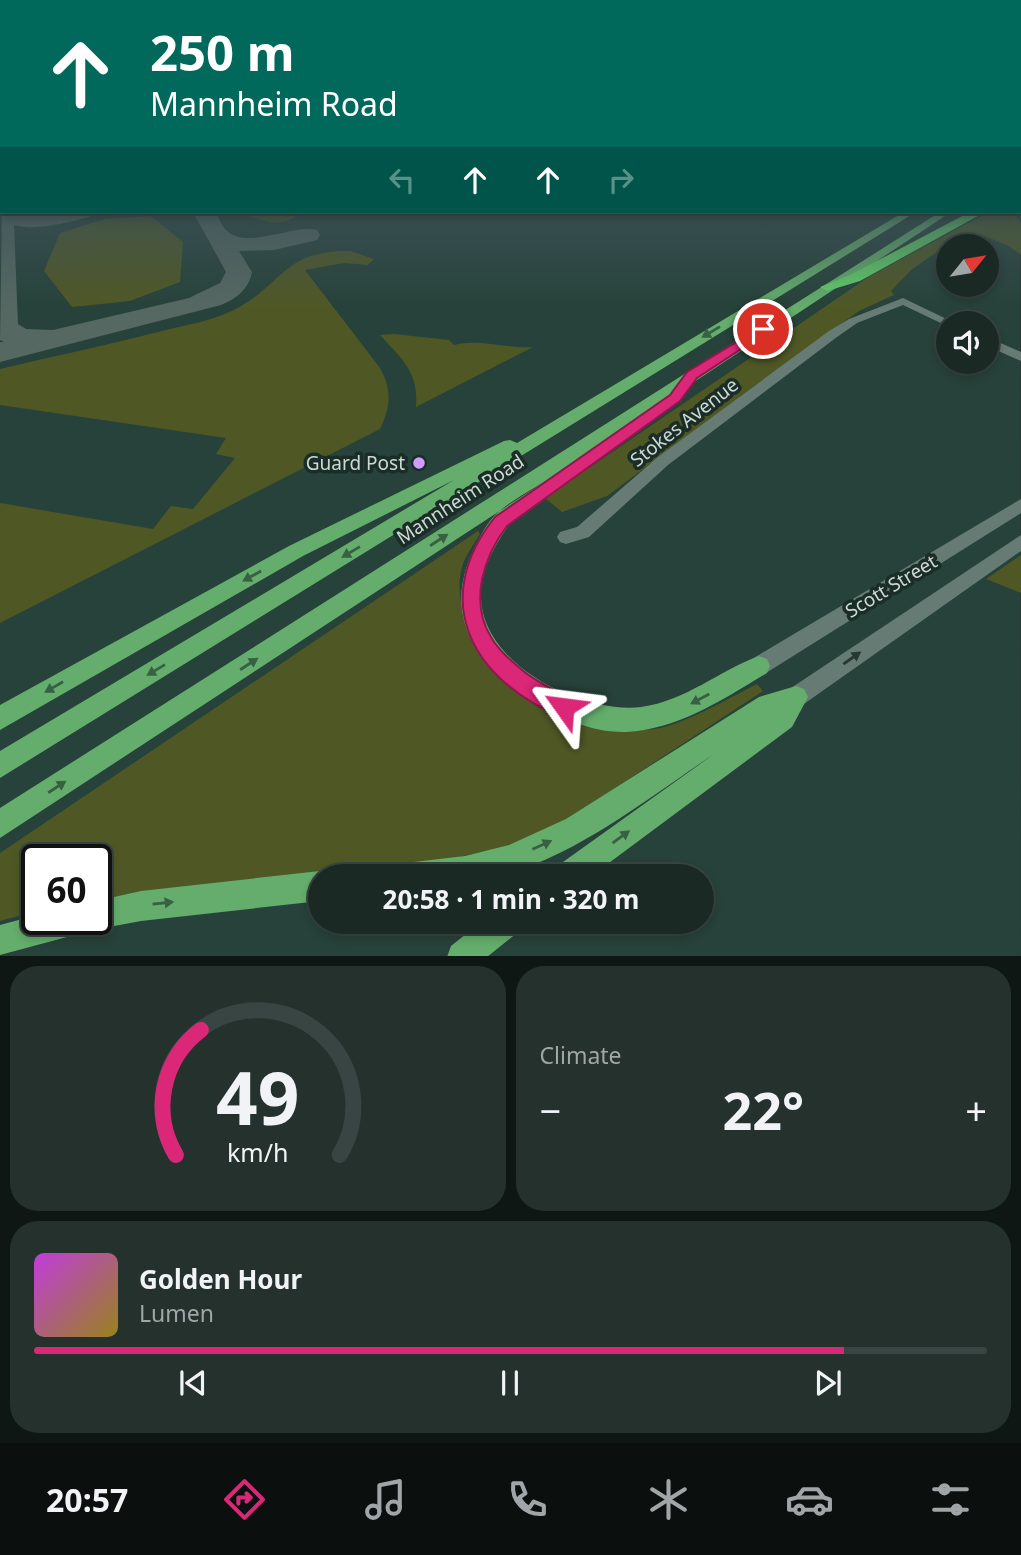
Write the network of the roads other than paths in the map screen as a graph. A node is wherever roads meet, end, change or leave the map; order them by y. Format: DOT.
graph roads {
  1 [pos="876,219"];
  2 [pos="900,219"];
  3 [pos="936,219"];
  4 [pos="967,219"];
  5 [pos="827,287"];
  6 [pos="769,297"];
  7 [pos="903,301"];
  8 [pos="936,317"];
  9 [pos="999,347"];
  10 [pos="1021,357"];
  11 [pos="692,375"];
  12 [pos="555,427"];
  13 [pos="1021,505"];
  14 [pos="566,537"];
  15 [pos="1021,542"];
  16 [pos="759,666"];
  17 [pos="796,697"];
  18 [pos="0,718"];
  19 [pos="0,765"];
  20 [pos="0,824"];
  21 [pos="490,864"];
  22 [pos="584,864"];
  23 [pos="308,887"];
  24 [pos="112,913"];
  25 [pos="491,934"];
  26 [pos="21,935"];
  27 [pos="0,940"];
  28 [pos="463,956"];
  1 -- 6 [label="main road"];
  2 -- 6 [label="main road, Mannheim Road"];
  3 -- 5 [label="main road, Mannheim Road"];
  4 -- 5 [label="highway"];
  5 -- 11 [label="main road, Mannheim Road"];
  6 -- 12 [label="main road, Mannheim Road, one-way"];
  7 -- 8 [label="street"];
  7 -- 14 [label="street, Stokes Avenue"];
  9 -- 10 [label="street"];
  16 -- 11 [label="main road, one-way"];
  20 -- 11 [label="main road, Mannheim Road, one-way"];
  12 -- 18 [label="main road, one-way"];
  12 -- 19 [label="main road, Mannheim Road, one-way"];
  13 -- 16 [label="street, Scott Street"];
  17 -- 15 [label="street, Scott Street, one-way"];
  21 -- 17 [label="main road, one-way"];
  22 -- 17 [label="main road, one-way"];
  24 -- 23 [label="main road, one-way"];
  25 -- 28 [label="main road"];
  26 -- 27 [label="main road"];
}
